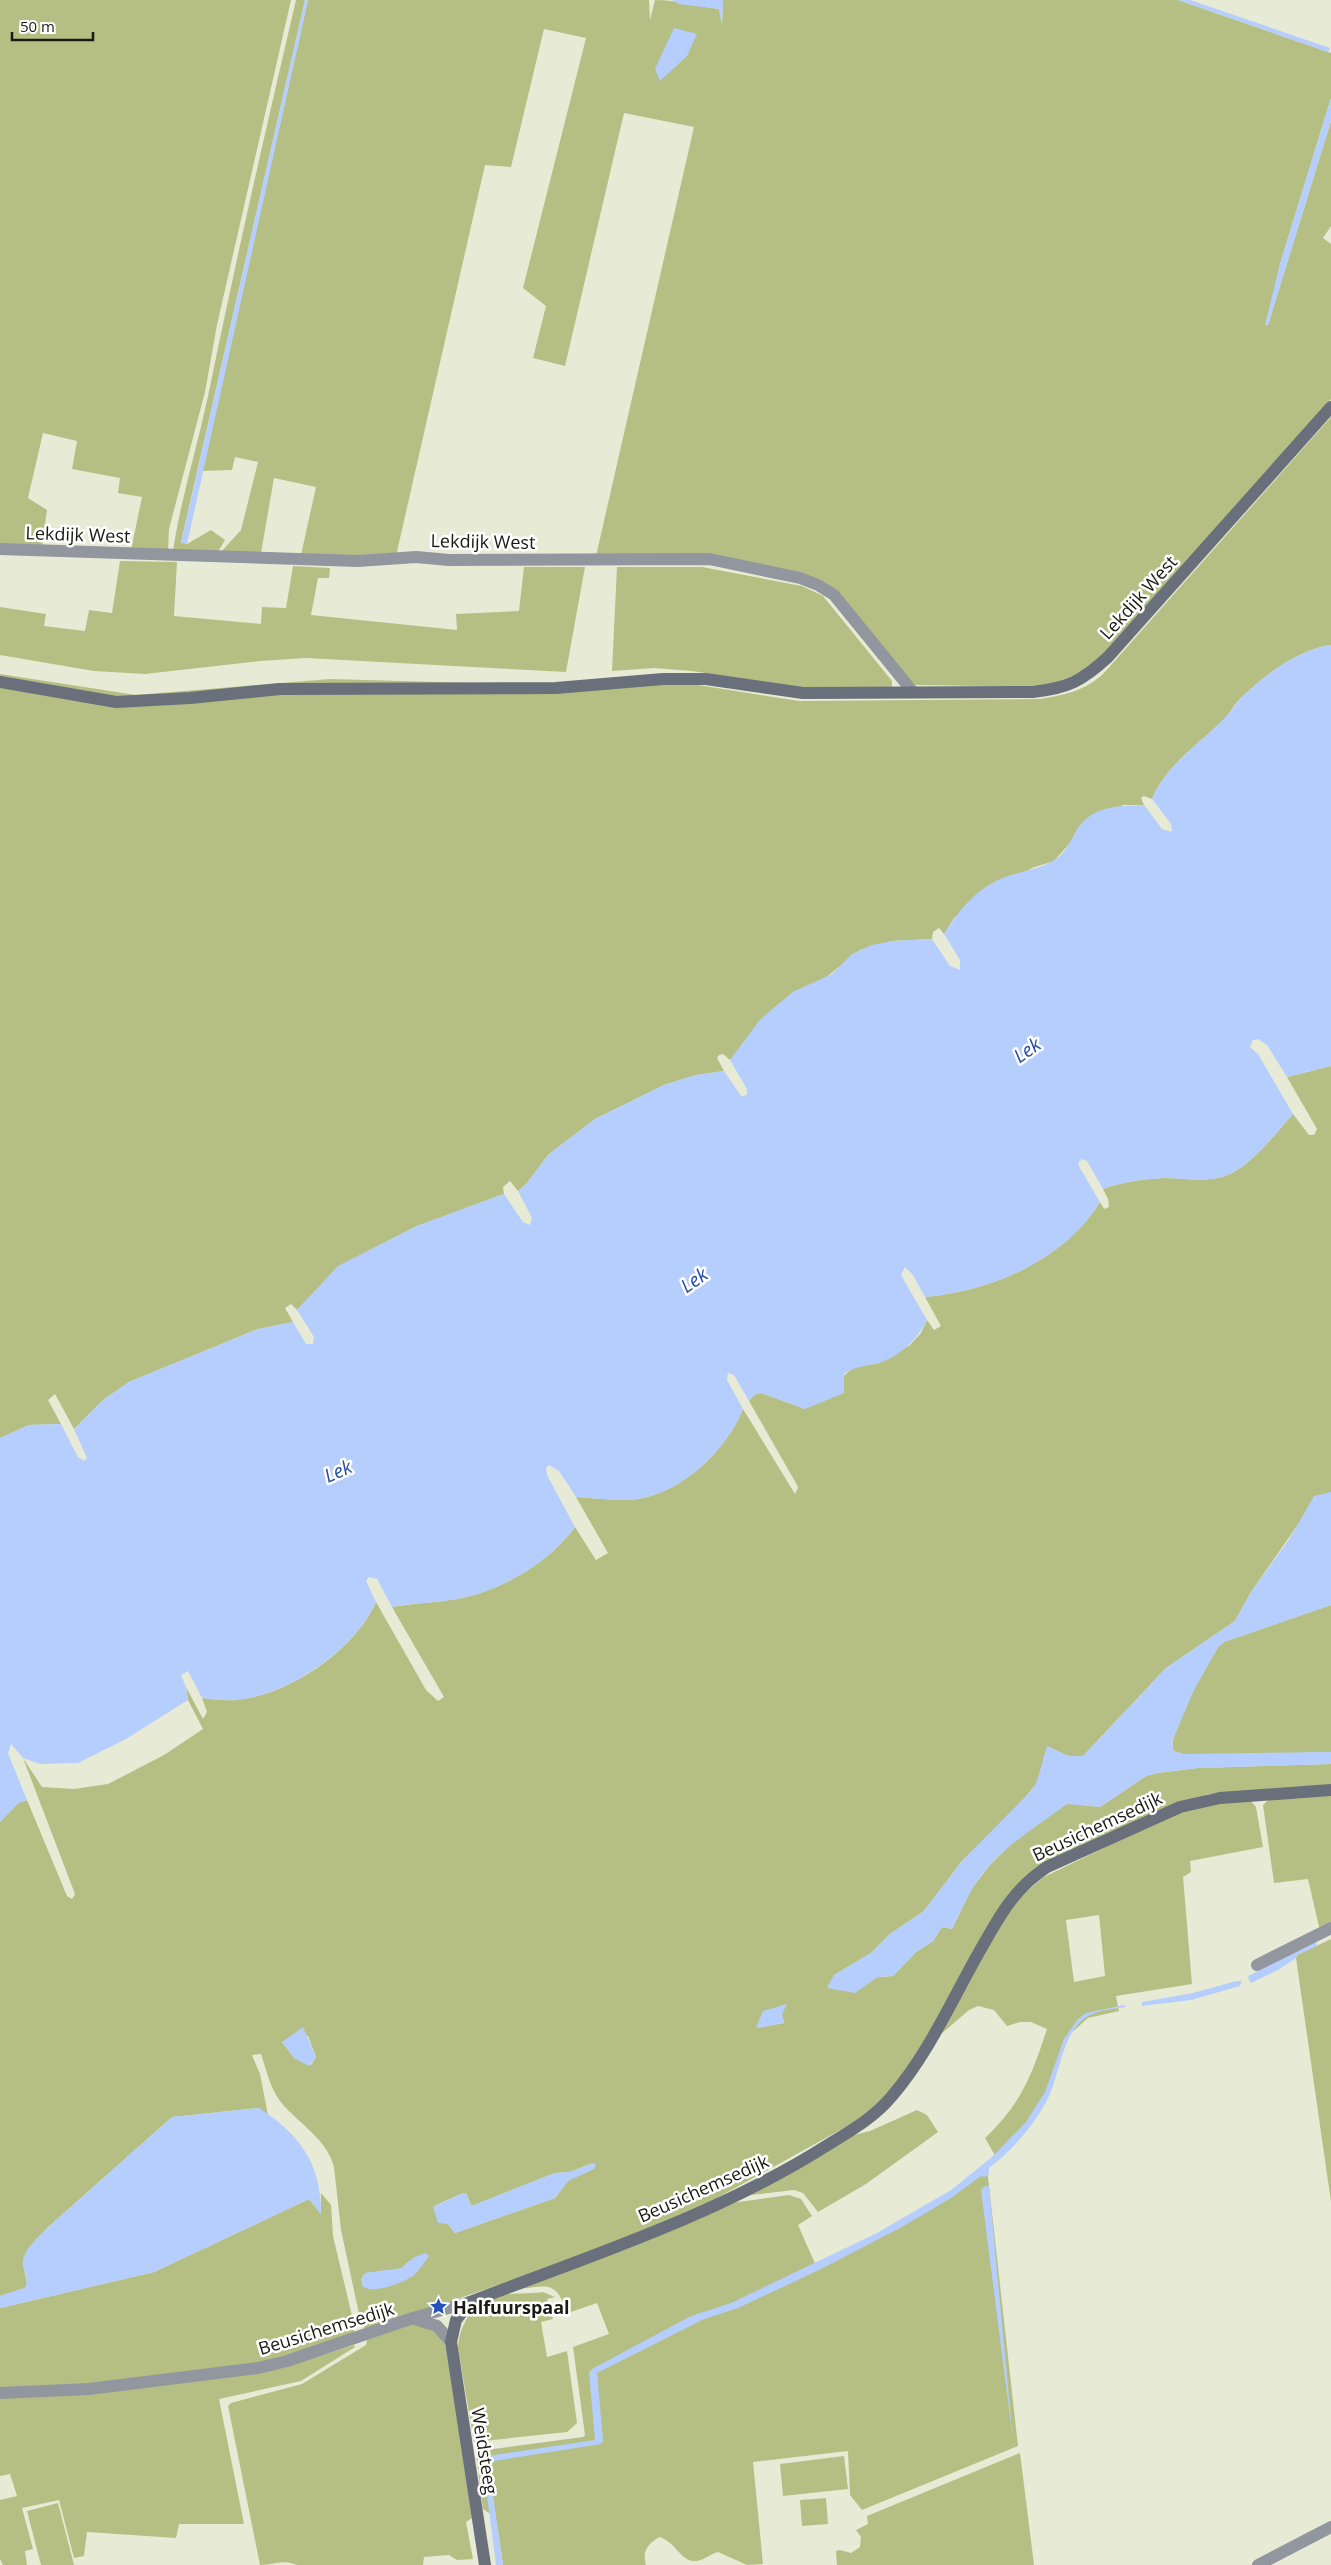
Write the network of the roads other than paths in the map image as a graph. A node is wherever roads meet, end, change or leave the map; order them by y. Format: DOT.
graph roads {
  1 [pos="1331,407"];
  2 [pos="0,549"];
  3 [pos="0,682"];
  4 [pos="913,692"];
  5 [pos="1331,1790"];
  6 [pos="1331,1928"];
  7 [pos="1257,1964"];
  8 [pos="470,2302"];
  9 [pos="413,2318"];
  10 [pos="451,2342"];
  11 [pos="0,2393"];
  12 [pos="1331,2528"];
  13 [pos="485,2565"];
  14 [pos="1258,2565"];
  1 -- 4 [label="street, Lekdijk West"];
  2 -- 4 [label="street, Lekdijk West"];
  3 -- 4 [label="street, Lekdijk West"];
  5 -- 8 [label="street, Beusichemsedijk"];
  6 -- 7 [label="street"];
  8 -- 9 [label="street, Beusichemsedijk"];
  8 -- 10 [label="street, Weidsteeg"];
  9 -- 10 [label="street"];
  9 -- 11 [label="street, Beusichemsedijk"];
  10 -- 13 [label="street, Weidsteeg"];
  12 -- 14 [label="street"];
}
